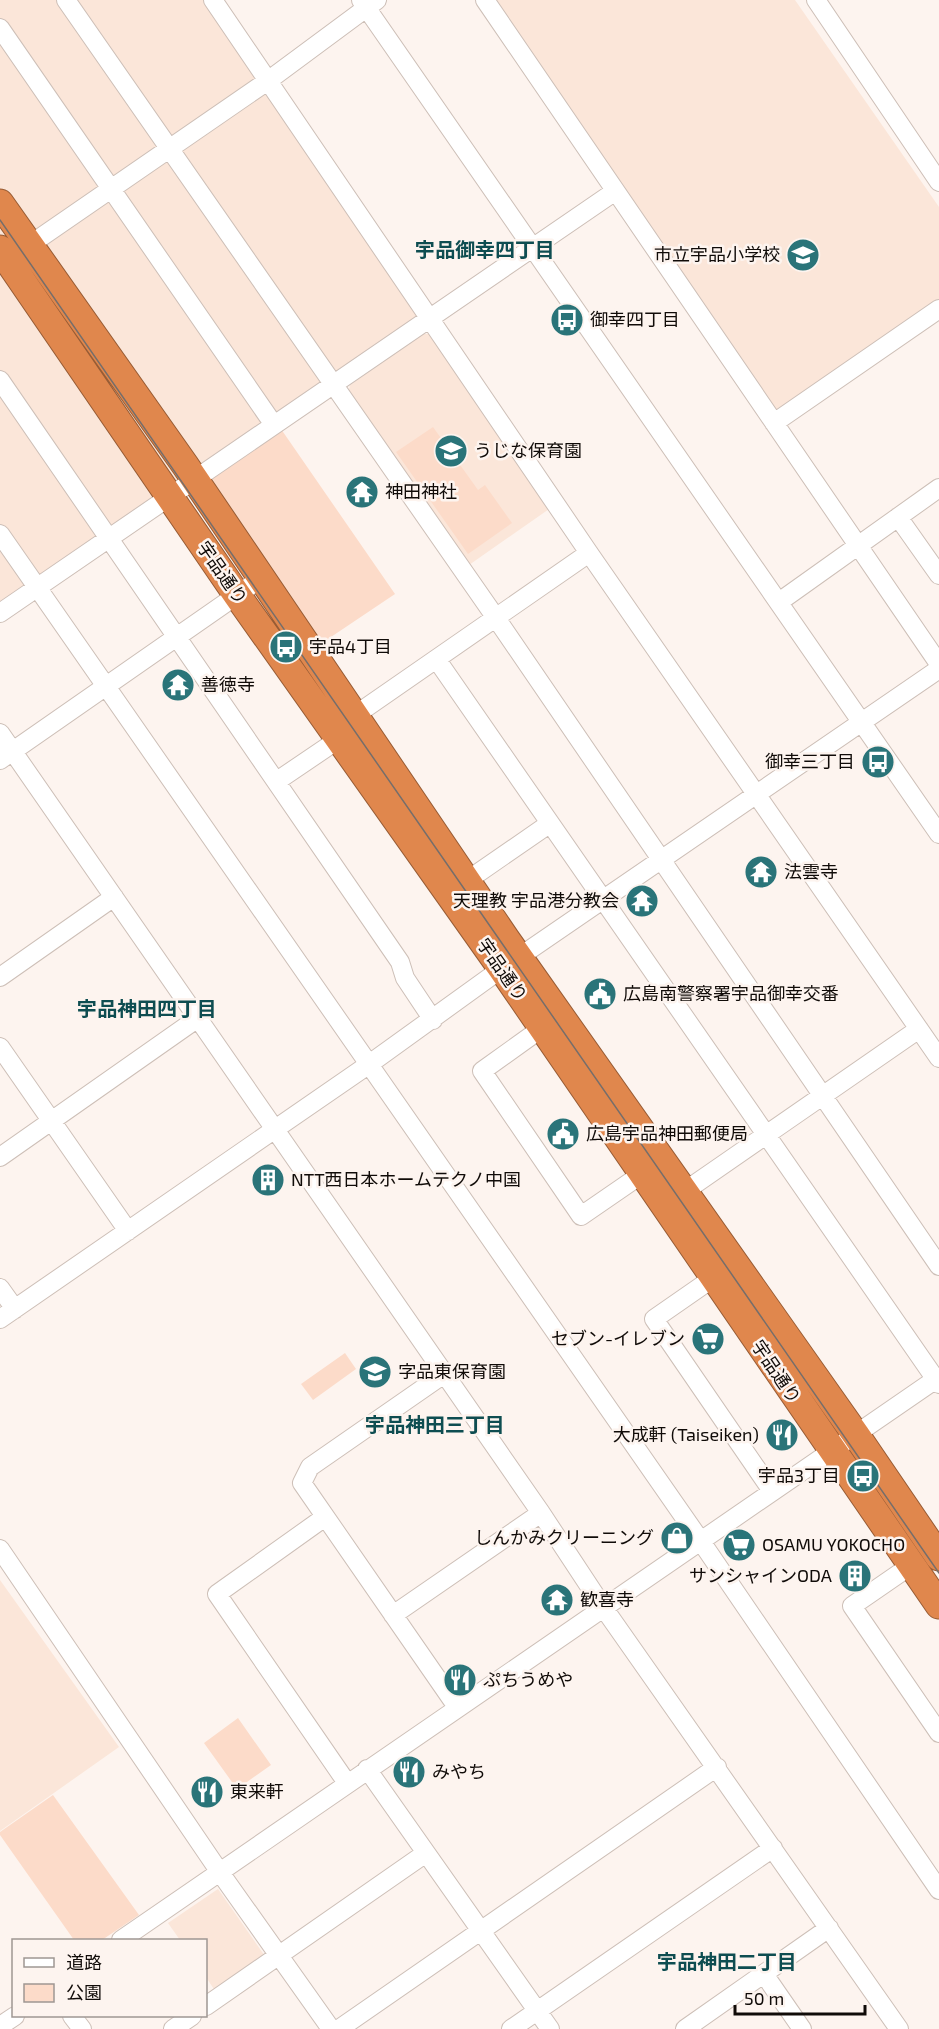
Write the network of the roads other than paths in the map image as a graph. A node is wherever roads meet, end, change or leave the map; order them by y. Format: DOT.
graph roads {
  1 [pos="66,0"];
  2 [pos="213,0"];
  3 [pos="484,0"];
  4 [pos="816,0"];
  5 [pos="368,3"];
  6 [pos="0,28"];
  7 [pos="269,80"];
  8 [pos="168,149"];
  9 [pos="939,182"];
  10 [pos="112,189"];
  11 [pos="614,192"];
  12 [pos="0,203"];
  13 [pos="534,247"];
  14 [pos="9,255"];
  15 [pos="939,309"];
  16 [pos="430,318"];
  17 [pos="0,380"];
  18 [pos="333,384"];
  19 [pos="774,423"];
  20 [pos="274,425"];
  21 [pos="195,480"];
  22 [pos="939,488"];
  23 [pos="170,497"];
  24 [pos="898,518"];
  25 [pos="0,534"];
  26 [pos="109,539"];
  27 [pos="858,546"];
  28 [pos="589,553"];
  29 [pos="939,575"];
  30 [pos="260,579"];
  31 [pos="37,588"];
  32 [pos="237,595"];
  33 [pos="779,602"];
  34 [pos="0,614"];
  35 [pos="496,618"];
  36 [pos="177,638"];
  37 [pos="437,660"];
  38 [pos="939,664"];
  39 [pos="939,669"];
  40 [pos="106,687"];
  41 [pos="354,716"];
  42 [pos="863,723"];
  43 [pos="0,733"];
  44 [pos="339,739"];
  45 [pos="6,756"];
  46 [pos="277,781"];
  47 [pos="758,795"];
  48 [pos="549,824"];
  49 [pos="939,834"];
  50 [pos="663,860"];
  51 [pos="468,880"];
  52 [pos="114,897"];
  53 [pos="603,901"];
  54 [pos="511,963"];
  55 [pos="0,977"];
  56 [pos="198,1018"];
  57 [pos="433,1020"];
  58 [pos="542,1028"];
  59 [pos="919,1029"];
  60 [pos="0,1047"];
  61 [pos="939,1058"];
  62 [pos="368,1065"];
  63 [pos="822,1096"];
  64 [pos="52,1121"];
  65 [pos="273,1130"];
  66 [pos="765,1136"];
  67 [pos="0,1157"];
  68 [pos="642,1174"];
  69 [pos="685,1191"];
  70 [pos="128,1231"];
  71 [pos="939,1266"];
  72 [pos="713,1278"];
  73 [pos="0,1288"];
  74 [pos="7,1314"];
  75 [pos="444,1374"];
  76 [pos="938,1380"];
  77 [pos="856,1435"];
  78 [pos="831,1451"];
  79 [pos="771,1491"];
  80 [pos="541,1513"];
  81 [pos="325,1516"];
  82 [pos="700,1540"];
  83 [pos="0,1549"];
  84 [pos="939,1557"];
  85 [pos="910,1566"];
  86 [pos="939,1605"];
  87 [pos="603,1607"];
  88 [pos="393,1615"];
  89 [pos="457,1707"];
  90 [pos="939,1733"];
  91 [pos="717,1767"];
  92 [pos="367,1769"];
  93 [pos="346,1783"];
  94 [pos="773,1848"];
  95 [pos="426,1853"];
  96 [pos="219,1871"];
  97 [pos="939,1890"];
  98 [pos="830,1928"];
  99 [pos="480,1930"];
  100 [pos="124,1939"];
  101 [pos="278,1954"];
  102 [pos="764,1974"];
  103 [pos="207,2005"];
  104 [pos="537,2011"];
  105 [pos="14,2017"];
  106 [pos="73,2017"];
  107 [pos="191,2017"];
  108 [pos="0,2026"];
  109 [pos="82,2029"];
  110 [pos="173,2029"];
  111 [pos="331,2029"];
  112 [pos="339,2029"];
  113 [pos="511,2029"];
  114 [pos="550,2029"];
  115 [pos="685,2029"];
  116 [pos="802,2029"];
  117 [pos="899,2029"];
  1 -- 8 [label="street"];
  2 -- 7 [label="street"];
  3 -- 11 [label="street"];
  4 -- 9 [label="street"];
  5 -- 7 [label="street"];
  5 -- 13 [label="street"];
  6 -- 10 [label="street"];
  7 -- 8 [label="street"];
  7 -- 16 [label="street"];
  8 -- 10 [label="street"];
  8 -- 18 [label="street"];
  10 -- 14 [label="street"];
  10 -- 20 [label="street"];
  11 -- 13 [label="street"];
  11 -- 19 [label="street"];
  12 -- 14 [label="highway, 宇品通り"];
  13 -- 16 [label="street"];
  13 -- 33 [label="street"];
  14 -- 21 [label="highway, 宇品通り"];
  14 -- 23 [label="highway, 宇品通り"];
  15 -- 19 [label="street"];
  16 -- 18 [label="street"];
  16 -- 28 [label="street"];
  17 -- 26 [label="street"];
  18 -- 20 [label="street"];
  18 -- 35 [label="street"];
  19 -- 27 [label="street"];
  20 -- 21 [label="street"];
  21 -- 23 [label="street"];
  21 -- 30 [label="highway, 宇品通り"];
  22 -- 24 [label="street"];
  23 -- 26 [label="street"];
  23 -- 32 [label="highway, 宇品通り"];
  24 -- 27 [label="street"];
  24 -- 29 [label="street"];
  25 -- 31 [label="street"];
  26 -- 31 [label="street"];
  26 -- 36 [label="street"];
  27 -- 33 [label="street"];
  27 -- 38 [label="street"];
  28 -- 35 [label="street"];
  28 -- 47 [label="street"];
  30 -- 32 [label="street"];
  30 -- 41 [label="highway, 宇品通り"];
  31 -- 34 [label="street"];
  31 -- 40 [label="street"];
  32 -- 36 [label="street"];
  32 -- 44 [label="highway, 宇品通り"];
  33 -- 42 [label="street"];
  35 -- 37 [label="street"];
  35 -- 50 [label="street"];
  36 -- 40 [label="street"];
  36 -- 46 [label="street"];
  37 -- 41 [label="street"];
  37 -- 48 [label="street"];
  39 -- 42 [label="street"];
  40 -- 45 [label="street"];
  40 -- 62 [label="street"];
  41 -- 51 [label="highway, 宇品通り"];
  42 -- 47 [label="street"];
  42 -- 49 [label="street"];
  43 -- 45 [label="street"];
  44 -- 46 [label="street"];
  44 -- 54 [label="highway, 宇品通り"];
  45 -- 52 [label="street"];
  46 -- 57 [label="street"];
  47 -- 50 [label="street"];
  47 -- 59 [label="street"];
  48 -- 51 [label="street"];
  48 -- 53 [label="street"];
  50 -- 53 [label="street"];
  50 -- 63 [label="street"];
  51 -- 54 [label="highway, 宇品通り"];
  52 -- 55 [label="street"];
  52 -- 56 [label="street"];
  53 -- 54 [label="street"];
  53 -- 66 [label="street"];
  54 -- 57 [label="street"];
  54 -- 58 [label="highway, 宇品通り"];
  54 -- 69 [label="highway, 宇品通り"];
  56 -- 64 [label="street"];
  56 -- 65 [label="street"];
  57 -- 62 [label="street"];
  58 -- 68 [label="highway, 宇品通り"];
  58 -- 68 [label="street"];
  59 -- 61 [label="street"];
  59 -- 63 [label="street"];
  60 -- 64 [label="street"];
  62 -- 65 [label="street"];
  62 -- 82 [label="street"];
  63 -- 66 [label="street"];
  63 -- 71 [label="street"];
  64 -- 67 [label="street"];
  64 -- 70 [label="street"];
  65 -- 70 [label="street"];
  65 -- 75 [label="street"];
  66 -- 69 [label="street"];
  66 -- 76 [label="street"];
  68 -- 72 [label="highway, 宇品通り"];
  69 -- 77 [label="highway, 宇品通り"];
  70 -- 74 [label="street"];
  72 -- 78 [label="highway, 宇品通り"];
  72 -- 79 [label="street"];
  73 -- 74 [label="street"];
  75 -- 80 [label="street"];
  75 -- 81 [label="street"];
  76 -- 77 [label="street"];
  77 -- 78 [label="street"];
  77 -- 84 [label="highway, 宇品通り"];
  78 -- 79 [label="street"];
  78 -- 85 [label="highway, 宇品通り"];
  79 -- 82 [label="street"];
  80 -- 87 [label="street"];
  80 -- 88 [label="street"];
  81 -- 88 [label="street"];
  81 -- 93 [label="street"];
  82 -- 87 [label="street"];
  82 -- 97 [label="street"];
  83 -- 96 [label="street"];
  85 -- 86 [label="highway, 宇品通り"];
  85 -- 90 [label="street"];
  87 -- 89 [label="street"];
  87 -- 91 [label="street"];
  88 -- 89 [label="street"];
  89 -- 92 [label="street"];
  91 -- 94 [label="street"];
  91 -- 99 [label="street"];
  92 -- 93 [label="street"];
  92 -- 95 [label="street"];
  93 -- 96 [label="street"];
  94 -- 98 [label="street"];
  94 -- 104 [label="street"];
  95 -- 99 [label="street"];
  95 -- 101 [label="street"];
  96 -- 100 [label="street"];
  96 -- 101 [label="street"];
  98 -- 102 [label="street"];
  98 -- 117 [label="street"];
  99 -- 104 [label="street"];
  99 -- 112 [label="street"];
  101 -- 103 [label="street"];
  101 -- 111 [label="street"];
  102 -- 115 [label="street"];
  102 -- 116 [label="street"];
  104 -- 113 [label="street"];
  104 -- 114 [label="street"];
  105 -- 108 [label="street"];
  106 -- 109 [label="street"];
  107 -- 110 [label="street"];
}
